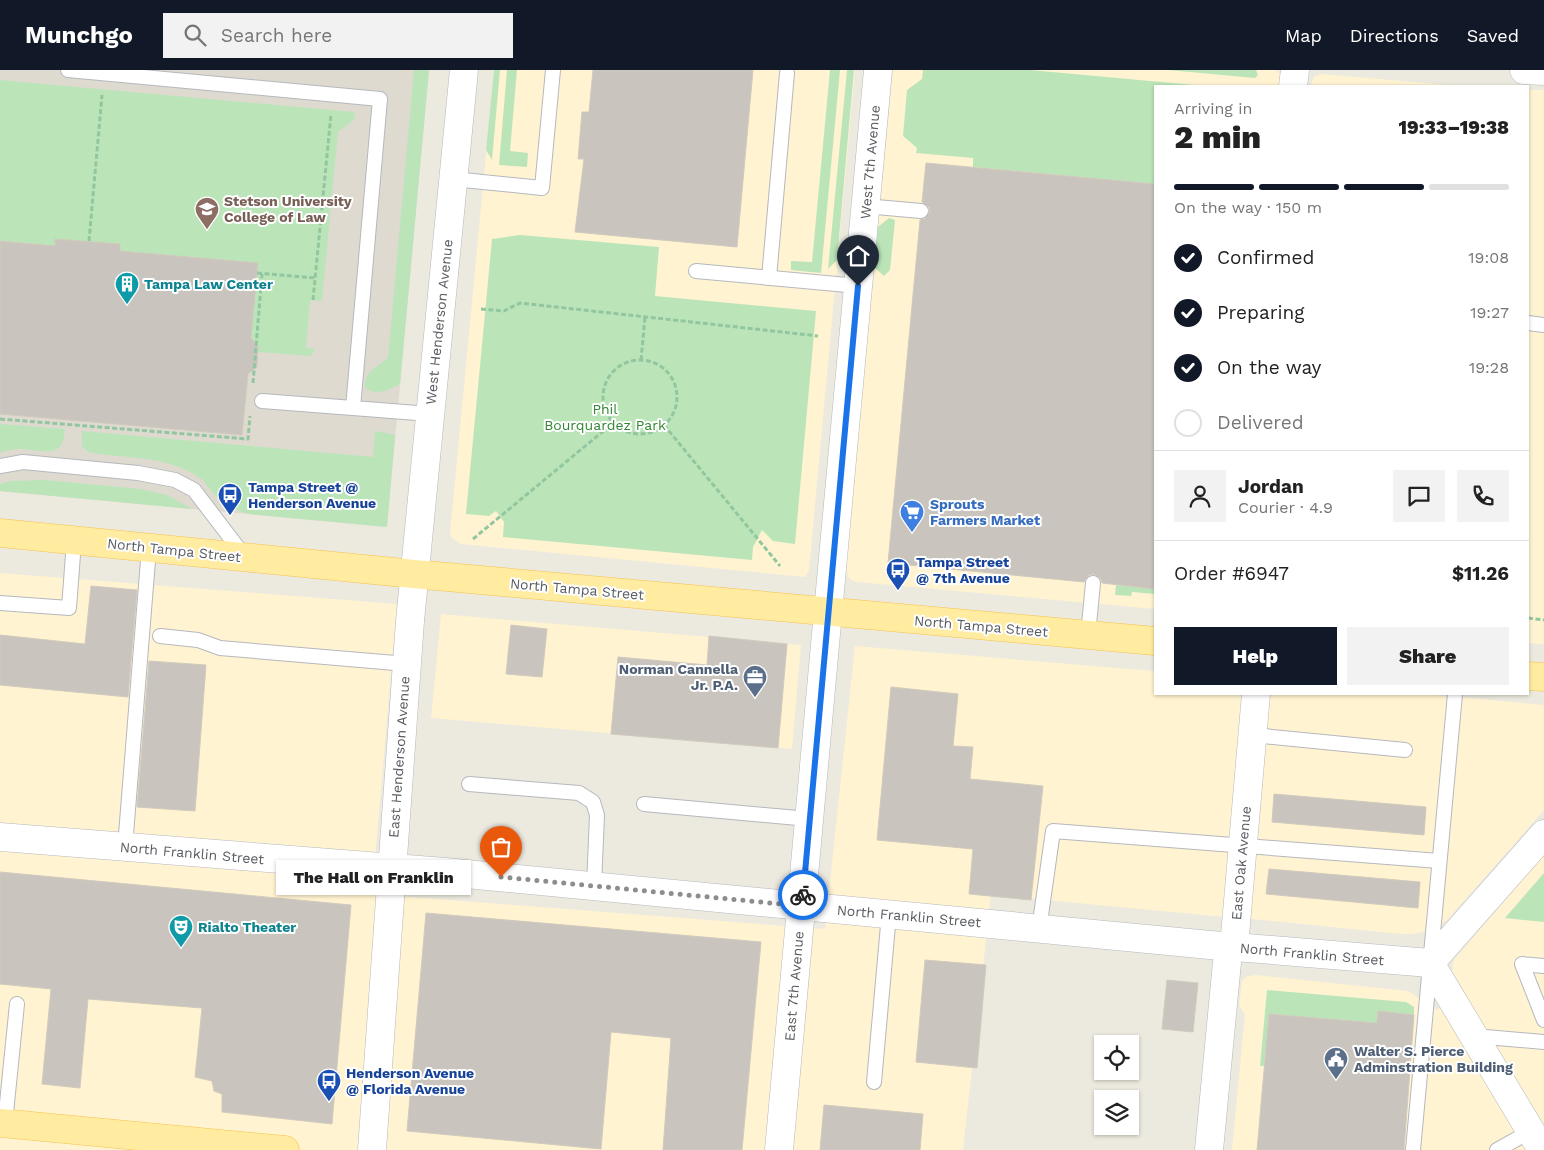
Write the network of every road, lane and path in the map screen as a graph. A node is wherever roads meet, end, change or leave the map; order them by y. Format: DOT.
graph roads {
  1 [pos="68,70"];
  2 [pos="464,70"];
  3 [pos="553,70"];
  4 [pos="878,70"];
  5 [pos="1295,70"];
  6 [pos="1524,70"];
  7 [pos="1544,71"];
  8 [pos="787,73"];
  9 [pos="1293,85"];
  10 [pos="103,89"];
  11 [pos="332,110"];
  12 [pos="453,179"];
  13 [pos="865,206"];
  14 [pos="921,211"];
  15 [pos="89,241"];
  16 [pos="696,272"];
  17 [pos="257,273"];
  18 [pos="262,274"];
  19 [pos="316,278"];
  20 [pos="769,278"];
  21 [pos="858,286"];
  22 [pos="313,300"];
  23 [pos="480,309"];
  24 [pos="645,318"];
  25 [pos="1529,323"];
  26 [pos="1544,325"];
  27 [pos="818,336"];
  28 [pos="641,360"];
  29 [pos="257,396"];
  30 [pos="353,408"];
  31 [pos="250,410"];
  32 [pos="430,414"];
  33 [pos="0,419"];
  34 [pos="613,423"];
  35 [pos="664,425"];
  36 [pos="0,466"];
  37 [pos="0,533"];
  38 [pos="473,539"];
  39 [pos="74,540"];
  40 [pos="149,548"];
  41 [pos="246,558"];
  42 [pos="780,566"];
  43 [pos="414,574"];
  44 [pos="1093,582"];
  45 [pos="0,604"];
  46 [pos="828,612"];
  47 [pos="1529,618"];
  48 [pos="1544,620"];
  49 [pos="1088,635"];
  50 [pos="160,636"];
  51 [pos="1154,641"];
  52 [pos="406,664"];
  53 [pos="1529,676"];
  54 [pos="1544,677"];
  55 [pos="1256,695"];
  56 [pos="1455,695"];
  57 [pos="1253,736"];
  58 [pos="1405,750"];
  59 [pos="470,784"];
  60 [pos="644,804"];
  61 [pos="809,819"];
  62 [pos="1544,834"];
  63 [pos="0,837"];
  64 [pos="1242,846"];
  65 [pos="125,847"];
  66 [pos="1439,861"];
  67 [pos="391,868"];
  68 [pos="594,886"];
  69 [pos="802,906"];
  70 [pos="889,914"];
  71 [pos="1040,929"];
  72 [pos="1234,947"];
  73 [pos="1430,963"];
  74 [pos="1544,966"];
  75 [pos="17,1004"];
  76 [pos="1544,1020"];
  77 [pos="1474,1036"];
  78 [pos="1544,1042"];
  79 [pos="874,1082"];
  80 [pos="3,1123"];
  81 [pos="106,1141"];
  82 [pos="1536,1141"];
  83 [pos="220,1147"];
  84 [pos="285,1150"];
  85 [pos="372,1150"];
  86 [pos="779,1150"];
  87 [pos="1209,1150"];
  88 [pos="1413,1150"];
  89 [pos="1498,1150"];
  1 -- 30 [label="lane"];
  2 -- 12 [label="street, West Henderson Avenue"];
  3 -- 12 [label="lane"];
  4 -- 13 [label="street, West 7th Avenue"];
  5 -- 9 [label="street"];
  6 -- 7 [label="street"];
  8 -- 20 [label="lane"];
  10 -- 15 [label="path"];
  11 -- 19 [label="path"];
  12 -- 32 [label="street, West Henderson Avenue"];
  13 -- 14 [label="lane"];
  13 -- 21 [label="street, West 7th Avenue"];
  16 -- 20 [label="lane"];
  17 -- 18 [label="path"];
  18 -- 19 [label="path"];
  18 -- 29 [label="path"];
  19 -- 22 [label="path"];
  20 -- 21 [label="lane"];
  21 -- 46 [label="street, West 7th Avenue"];
  23 -- 24 [label="path"];
  24 -- 27 [label="path"];
  24 -- 28 [label="path"];
  25 -- 26 [label="lane"];
  28 -- 34 [label="path"];
  28 -- 35 [label="path"];
  29 -- 30 [label="lane"];
  30 -- 32 [label="lane"];
  31 -- 33 [label="path"];
  32 -- 43 [label="street, West Henderson Avenue"];
  34 -- 35 [label="path"];
  34 -- 38 [label="path"];
  35 -- 42 [label="path"];
  36 -- 41 [label="lane"];
  37 -- 39 [label="main road, North Tampa Street"];
  39 -- 40 [label="main road, North Tampa Street"];
  39 -- 45 [label="lane"];
  40 -- 41 [label="main road, North Tampa Street"];
  40 -- 65 [label="lane"];
  41 -- 43 [label="main road, North Tampa Street"];
  43 -- 46 [label="main road, North Tampa Street"];
  43 -- 52 [label="street, East Henderson Avenue"];
  44 -- 49 [label="lane"];
  46 -- 49 [label="main road, North Tampa Street"];
  46 -- 61 [label="street, East 7th Avenue"];
  47 -- 48 [label="path"];
  49 -- 51 [label="main road, North Tampa Street"];
  50 -- 52 [label="lane"];
  52 -- 67 [label="street, East Henderson Avenue"];
  53 -- 54 [label="main road"];
  55 -- 57 [label="street, East Oak Avenue"];
  56 -- 66 [label="lane"];
  57 -- 58 [label="lane"];
  57 -- 64 [label="street, East Oak Avenue"];
  59 -- 68 [label="lane"];
  60 -- 61 [label="lane"];
  61 -- 69 [label="street, East 7th Avenue"];
  62 -- 73 [label="street"];
  63 -- 65 [label="street, North Franklin Street"];
  64 -- 66 [label="lane"];
  64 -- 71 [label="lane"];
  64 -- 72 [label="street, East Oak Avenue"];
  65 -- 67 [label="street, North Franklin Street"];
  66 -- 73 [label="lane"];
  67 -- 68 [label="street, North Franklin Street"];
  67 -- 85 [label="street, East Henderson Avenue"];
  68 -- 69 [label="street, North Franklin Street"];
  69 -- 70 [label="street, North Franklin Street"];
  69 -- 86 [label="street, East 7th Avenue"];
  70 -- 71 [label="street, North Franklin Street"];
  70 -- 79 [label="lane"];
  71 -- 72 [label="street, North Franklin Street"];
  72 -- 73 [label="street, North Franklin Street"];
  72 -- 87 [label="street, East Oak Avenue"];
  73 -- 77 [label="street"];
  73 -- 88 [label="lane"];
  74 -- 76 [label="lane"];
  75 -- 80 [label="lane"];
  77 -- 78 [label="lane"];
  77 -- 82 [label="street"];
  80 -- 81 [label="main road"];
  81 -- 83 [label="main road"];
  82 -- 89 [label="lane"];
  83 -- 84 [label="main road"];
}
